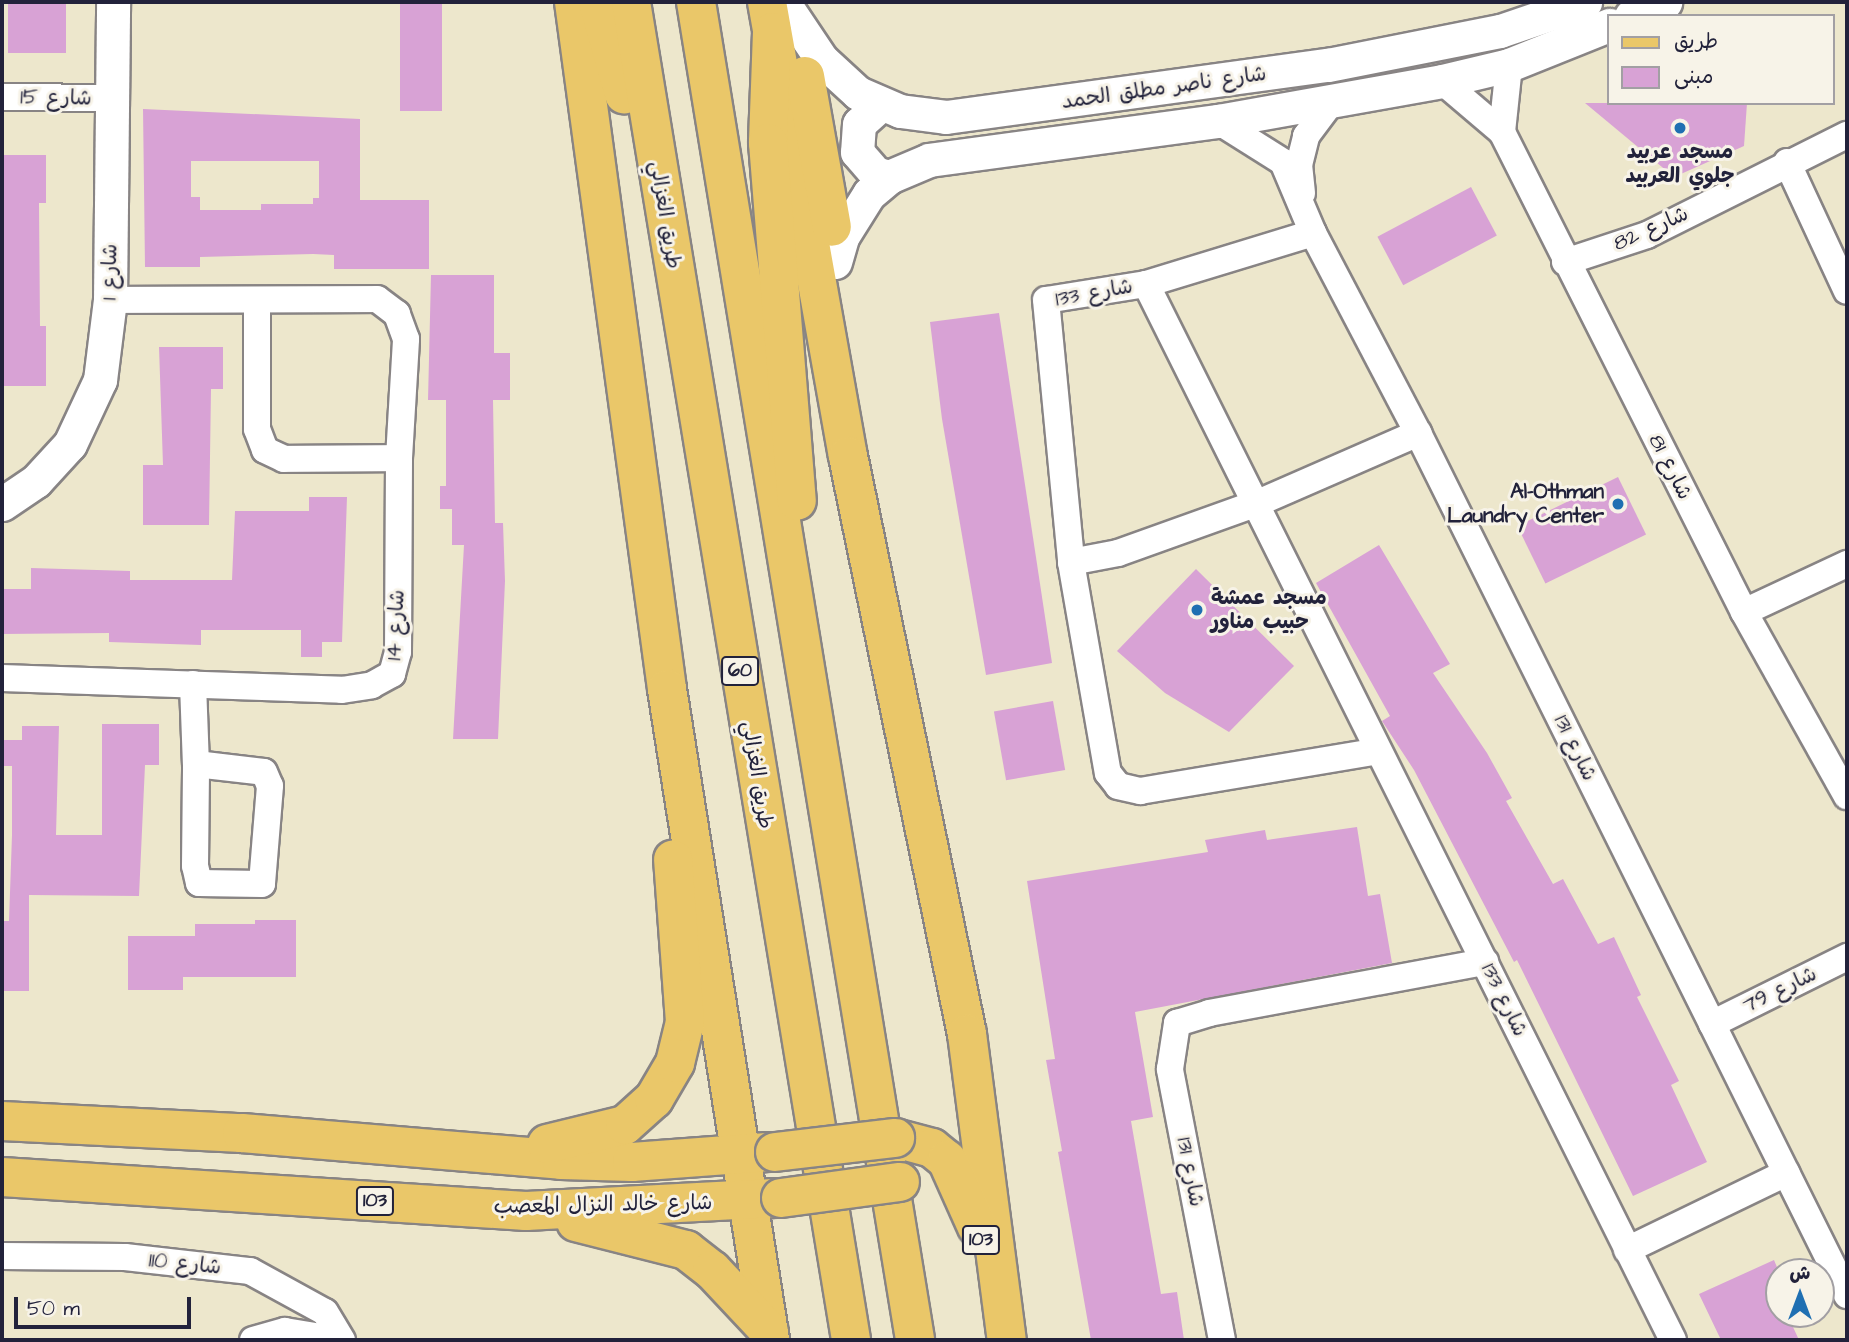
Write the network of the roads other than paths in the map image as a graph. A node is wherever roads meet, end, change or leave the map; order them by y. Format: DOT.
graph roads {
  1 [pos="113,2"];
  2 [pos="574,2"];
  3 [pos="598,2"];
  4 [pos="631,2"];
  5 [pos="696,2"];
  6 [pos="1585,2"];
  7 [pos="1665,2"];
  8 [pos="776,9"];
  9 [pos="1636,14"];
  10 [pos="1608,24"];
  11 [pos="1508,65"];
  12 [pos="1442,81"];
  13 [pos="2,97"];
  14 [pos="110,99"];
  15 [pos="1333,100"];
  16 [pos="880,105"];
  17 [pos="1218,121"];
  18 [pos="1502,132"];
  19 [pos="1847,135"];
  20 [pos="1787,162"];
  21 [pos="889,177"];
  22 [pos="1303,202"];
  23 [pos="1314,233"];
  24 [pos="835,262"];
  25 [pos="1565,262"];
  26 [pos="1146,284"];
  27 [pos="1847,291"];
  28 [pos="110,300"];
  29 [pos="257,302"];
  30 [pos="685,341"];
  31 [pos="1418,433"];
  32 [pos="848,456"];
  33 [pos="398,458"];
  34 [pos="2,503"];
  35 [pos="1258,503"];
  36 [pos="1071,562"];
  37 [pos="1847,564"];
  38 [pos="1744,612"];
  39 [pos="2,678"];
  40 [pos="805,678"];
  41 [pos="193,684"];
  42 [pos="667,689"];
  43 [pos="1378,751"];
  44 [pos="196,764"];
  45 [pos="1847,796"];
  46 [pos="1847,957"];
  47 [pos="1485,962"];
  48 [pos="1712,1024"];
  49 [pos="967,1034"];
  50 [pos="2,1121"];
  51 [pos="491,1152"];
  52 [pos="758,1153"];
  53 [pos="947,1160"];
  54 [pos="1786,1173"];
  55 [pos="2,1177"];
  56 [pos="765,1199"];
  57 [pos="526,1211"];
  58 [pos="1627,1250"];
  59 [pos="2,1256"];
  60 [pos="1847,1295"];
  61 [pos="1006,1332"];
  62 [pos="769,1336"];
  63 [pos="253,1340"];
  64 [pos="341,1340"];
  65 [pos="851,1340"];
  66 [pos="915,1340"];
  67 [pos="1222,1340"];
  68 [pos="1673,1340"];
  1 -- 14 [label="street, شارع 1"];
  2 -- 42 [label="main road"];
  3 -- 30 [label="main road"];
  4 -- 30 [label="main road, طريق الغزالي / 60"];
  5 -- 40 [label="main road"];
  6 -- 16 [label="street, شارع ناصر مطلق الحمد"];
  7 -- 9 [label="street"];
  8 -- 16 [label="street, شارع ناصر مطلق الحمد"];
  8 -- 24 [label="main road"];
  8 -- 32 [label="main road"];
  8 -- 40 [label="main road"];
  10 -- 11 [label="street, شارع ناصر مطلق الحمد"];
  11 -- 12 [label="street, شارع ناصر مطلق الحمد"];
  11 -- 18 [label="street"];
  12 -- 15 [label="street, شارع ناصر مطلق الحمد"];
  12 -- 18 [label="street, شارع 81"];
  13 -- 14 [label="street, شارع 15"];
  14 -- 28 [label="street, شارع 1"];
  15 -- 17 [label="street, شارع ناصر مطلق الحمد"];
  15 -- 22 [label="street, شارع 131"];
  16 -- 21 [label="street"];
  17 -- 21 [label="street, شارع ناصر مطلق الحمد"];
  17 -- 22 [label="street, شارع 131"];
  18 -- 25 [label="street, شارع 81"];
  19 -- 20 [label="street, شارع 82"];
  20 -- 25 [label="street, شارع 82"];
  20 -- 27 [label="street"];
  21 -- 24 [label="street, شارع ناصر مطلق الحمد"];
  22 -- 23 [label="street, شارع 131"];
  23 -- 26 [label="street, شارع 133"];
  23 -- 31 [label="street, شارع 131"];
  24 -- 32 [label="main road"];
  25 -- 38 [label="street, شارع 81"];
  26 -- 35 [label="street, شارع 133"];
  26 -- 36 [label="street, شارع 133"];
  28 -- 29 [label="street, شارع 14"];
  28 -- 34 [label="street, شارع 1"];
  29 -- 33 [label="street"];
  29 -- 33 [label="street, شارع 14"];
  30 -- 65 [label="main road, طريق الغزالي / 60"];
  31 -- 35 [label="street"];
  31 -- 48 [label="street, شارع 131"];
  32 -- 49 [label="main road"];
  33 -- 41 [label="street, شارع 14"];
  35 -- 36 [label="street"];
  35 -- 43 [label="street, شارع 133"];
  36 -- 43 [label="street, شارع 133"];
  37 -- 38 [label="street"];
  38 -- 45 [label="street, شارع 81"];
  39 -- 41 [label="street, شارع 14"];
  40 -- 66 [label="main road"];
  41 -- 44 [label="street"];
  42 -- 51 [label="main road"];
  42 -- 52 [label="main road"];
  43 -- 47 [label="street, شارع 133"];
  44 -- 44 [label="street"];
  46 -- 48 [label="street, شارع 79"];
  47 -- 58 [label="street, شارع 133"];
  47 -- 67 [label="street, شارع 131"];
  48 -- 54 [label="street, شارع 131"];
  49 -- 53 [label="main road"];
  49 -- 61 [label="main road"];
  50 -- 51 [label="main road, شارع خالد النزال المعصب"];
  51 -- 52 [label="main road, شارع خالد النزال المعصب"];
  52 -- 53 [label="main road, شارع خالد النزال المعصب, bridge"];
  52 -- 56 [label="main road"];
  53 -- 56 [label="main road, شارع خالد النزال المعصب / 103, bridge"];
  53 -- 61 [label="main road, 103"];
  54 -- 58 [label="street"];
  54 -- 60 [label="street, شارع 131"];
  55 -- 57 [label="main road, شارع خالد النزال المعصب / 103"];
  56 -- 57 [label="main road, شارع خالد النزال المعصب / 103"];
  56 -- 62 [label="main road"];
  57 -- 62 [label="main road"];
  58 -- 68 [label="street, شارع 133"];
  59 -- 64 [label="street, شارع 110"];
  63 -- 64 [label="street, شارع 110"];
}
